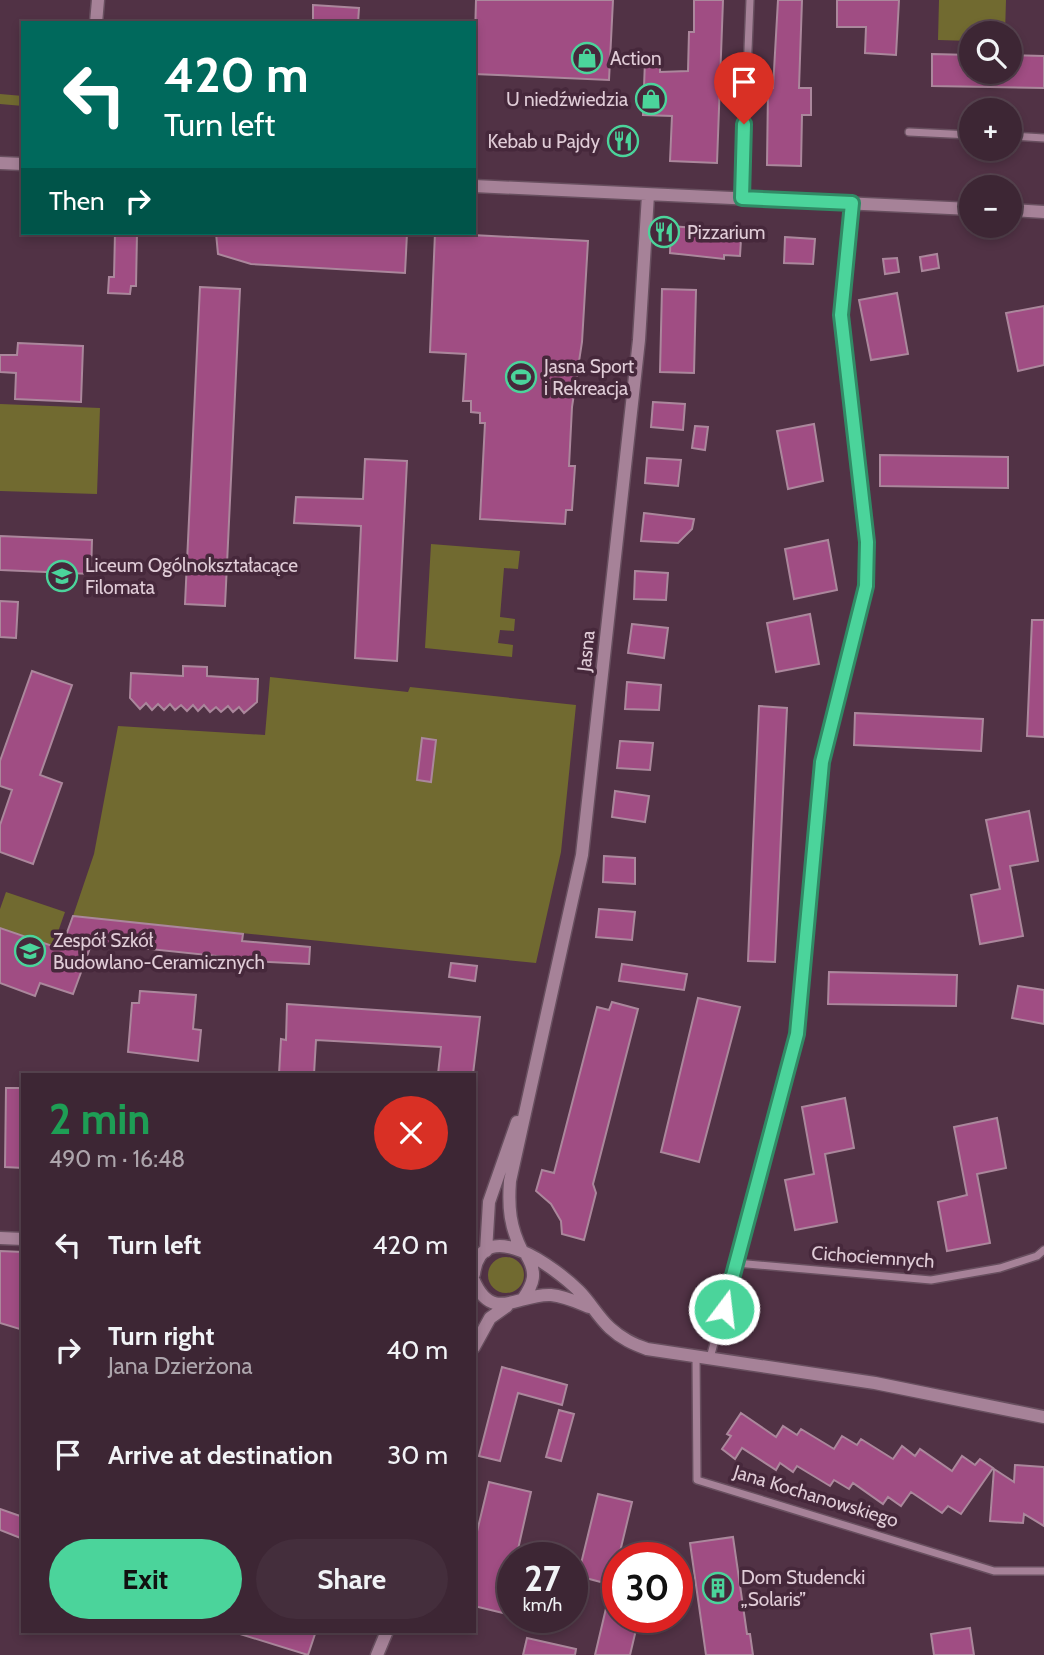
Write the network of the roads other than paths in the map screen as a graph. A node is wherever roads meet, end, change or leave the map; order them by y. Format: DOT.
graph roads {
  1 [pos="98,0"];
  2 [pos="750,0"];
  3 [pos="96,21"];
  4 [pos="909,132"];
  5 [pos="959,134"];
  6 [pos="1022,137"];
  7 [pos="1044,138"];
  8 [pos="0,163"];
  9 [pos="21,164"];
  10 [pos="476,186"];
  11 [pos="648,194"];
  12 [pos="742,198"];
  13 [pos="852,203"];
  14 [pos="959,208"];
  15 [pos="1022,211"];
  16 [pos="1044,212"];
  17 [pos="524,1106"];
  18 [pos="0,1238"];
  19 [pos="21,1239"];
  20 [pos="1044,1250"];
  21 [pos="481,1252"];
  22 [pos="524,1252"];
  23 [pos="736,1263"];
  24 [pos="476,1285"];
  25 [pos="523,1299"];
  26 [pos="507,1306"];
  27 [pos="592,1308"];
  28 [pos="476,1343"];
  29 [pos="696,1356"];
  30 [pos="710,1358"];
  31 [pos="1044,1417"];
  32 [pos="1044,1571"];
  33 [pos="386,1633"];
  34 [pos="377,1655"];
  1 -- 3 [label="street"];
  2 -- 12 [label="street"];
  4 -- 5 [label="street"];
  6 -- 7 [label="street"];
  8 -- 9 [label="street"];
  10 -- 11 [label="street"];
  11 -- 12 [label="street"];
  11 -- 17 [label="street, Jasna"];
  12 -- 13 [label="street"];
  13 -- 14 [label="street"];
  13 -- 23 [label="street"];
  15 -- 16 [label="street"];
  17 -- 21 [label="street, Jasna"];
  17 -- 22 [label="street, Jasna"];
  18 -- 19 [label="street"];
  20 -- 23 [label="street, Cichociemnych"];
  21 -- 22 [label="street"];
  22 -- 25 [label="street, Jasna"];
  22 -- 27 [label="street"];
  23 -- 30 [label="street"];
  24 -- 26 [label="street"];
  25 -- 26 [label="street"];
  25 -- 27 [label="street"];
  26 -- 28 [label="street"];
  27 -- 29 [label="street"];
  29 -- 30 [label="street"];
  29 -- 32 [label="street, Jana Kochanowskiego"];
  30 -- 31 [label="street"];
  33 -- 34 [label="street"];
}
